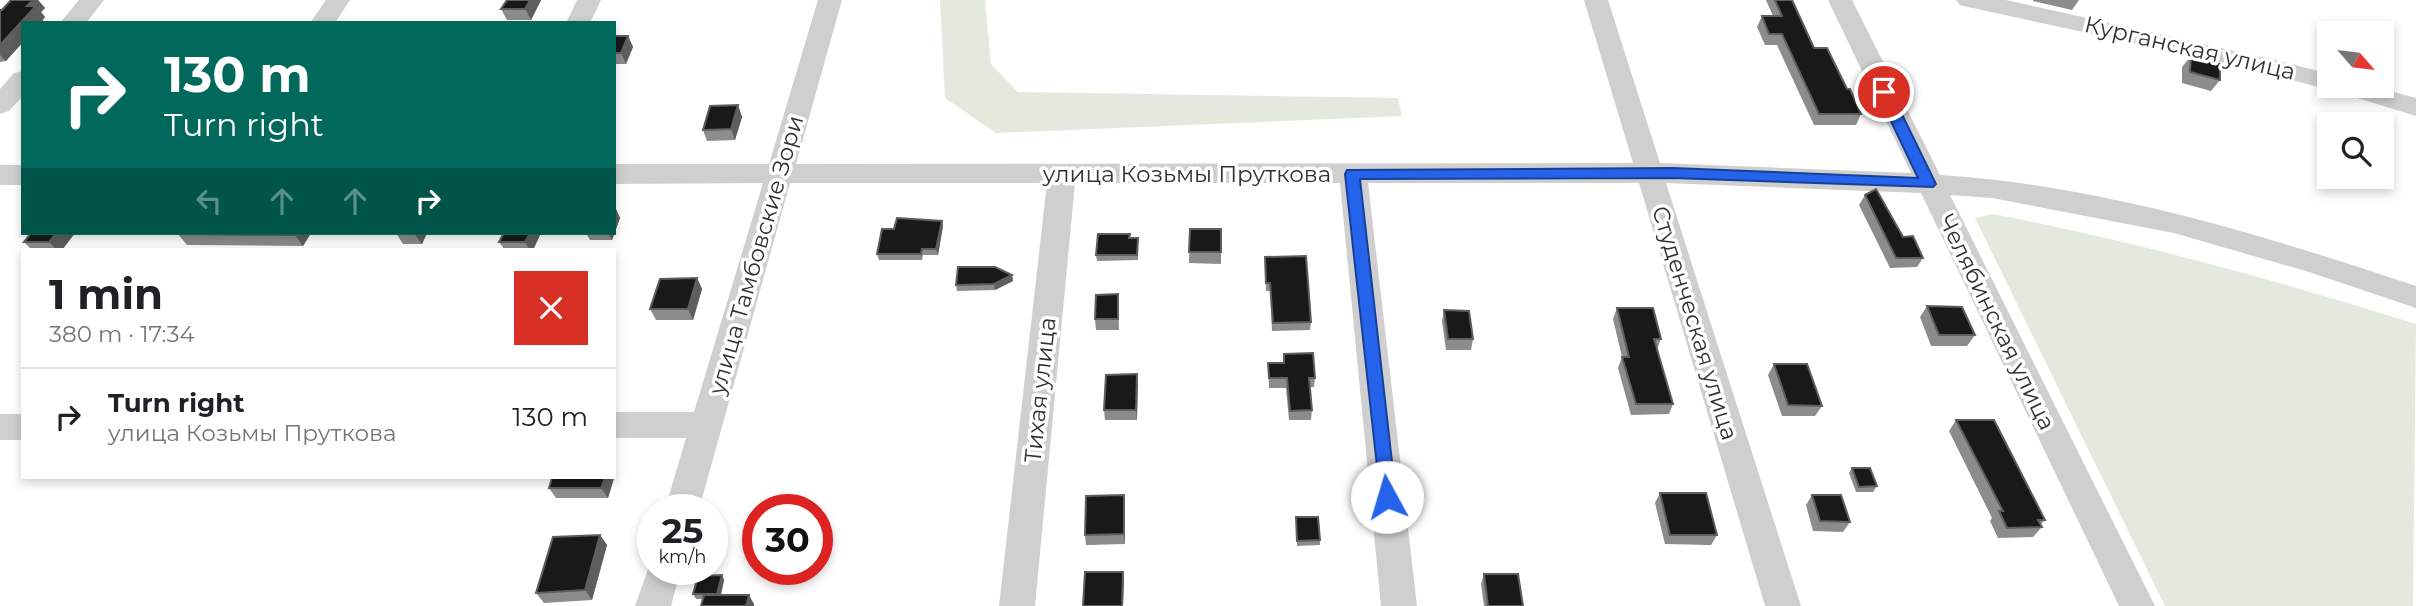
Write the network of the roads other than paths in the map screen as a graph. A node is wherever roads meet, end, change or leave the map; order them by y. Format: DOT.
graph roads {
  1 [pos="92,0"];
  2 [pos="338,0"];
  3 [pos="589,0"];
  4 [pos="830,0"];
  5 [pos="1596,0"];
  6 [pos="1840,0"];
  7 [pos="1968,0"];
  8 [pos="74,21"];
  9 [pos="323,21"];
  10 [pos="579,21"];
  11 [pos="2317,79"];
  12 [pos="21,81"];
  13 [pos="2384,98"];
  14 [pos="0,105"];
  15 [pos="2416,107"];
  16 [pos="1649,173"];
  17 [pos="0,174"];
  18 [pos="21,174"];
  19 [pos="616,174"];
  20 [pos="780,174"];
  21 [pos="1062,174"];
  22 [pos="1353,174"];
  23 [pos="1928,184"];
  24 [pos="2416,296"];
  25 [pos="616,425"];
  26 [pos="707,425"];
  27 [pos="0,427"];
  28 [pos="21,427"];
  29 [pos="686,494"];
  30 [pos="659,585"];
  31 [pos="653,606"];
  32 [pos="1017,606"];
  33 [pos="1399,606"];
  34 [pos="1783,606"];
  35 [pos="2137,606"];
  1 -- 8 [label="street"];
  2 -- 9 [label="street"];
  3 -- 10 [label="street"];
  4 -- 20 [label="street, улица Тамбовские Зори"];
  5 -- 16 [label="street, Студенческая улица"];
  6 -- 23 [label="street, Челябинская улица"];
  7 -- 11 [label="street, Курганская улица"];
  12 -- 14 [label="street"];
  13 -- 15 [label="street"];
  16 -- 22 [label="street, улица Козьмы Пруткова"];
  16 -- 23 [label="street, улица Козьмы Пруткова"];
  16 -- 34 [label="street, Студенческая улица"];
  17 -- 18 [label="street"];
  19 -- 20 [label="street, улица Козьмы Пруткова"];
  20 -- 21 [label="street, улица Козьмы Пруткова"];
  20 -- 26 [label="street, улица Тамбовские Зори"];
  21 -- 22 [label="street, улица Козьмы Пруткова"];
  21 -- 32 [label="street, Тихая улица"];
  22 -- 33 [label="street"];
  23 -- 24 [label="street, улица Козьмы Пруткова"];
  23 -- 35 [label="street, Челябинская улица"];
  25 -- 26 [label="street"];
  26 -- 29 [label="street, улица Тамбовские Зори"];
  27 -- 28 [label="street"];
  30 -- 31 [label="street"];
}
